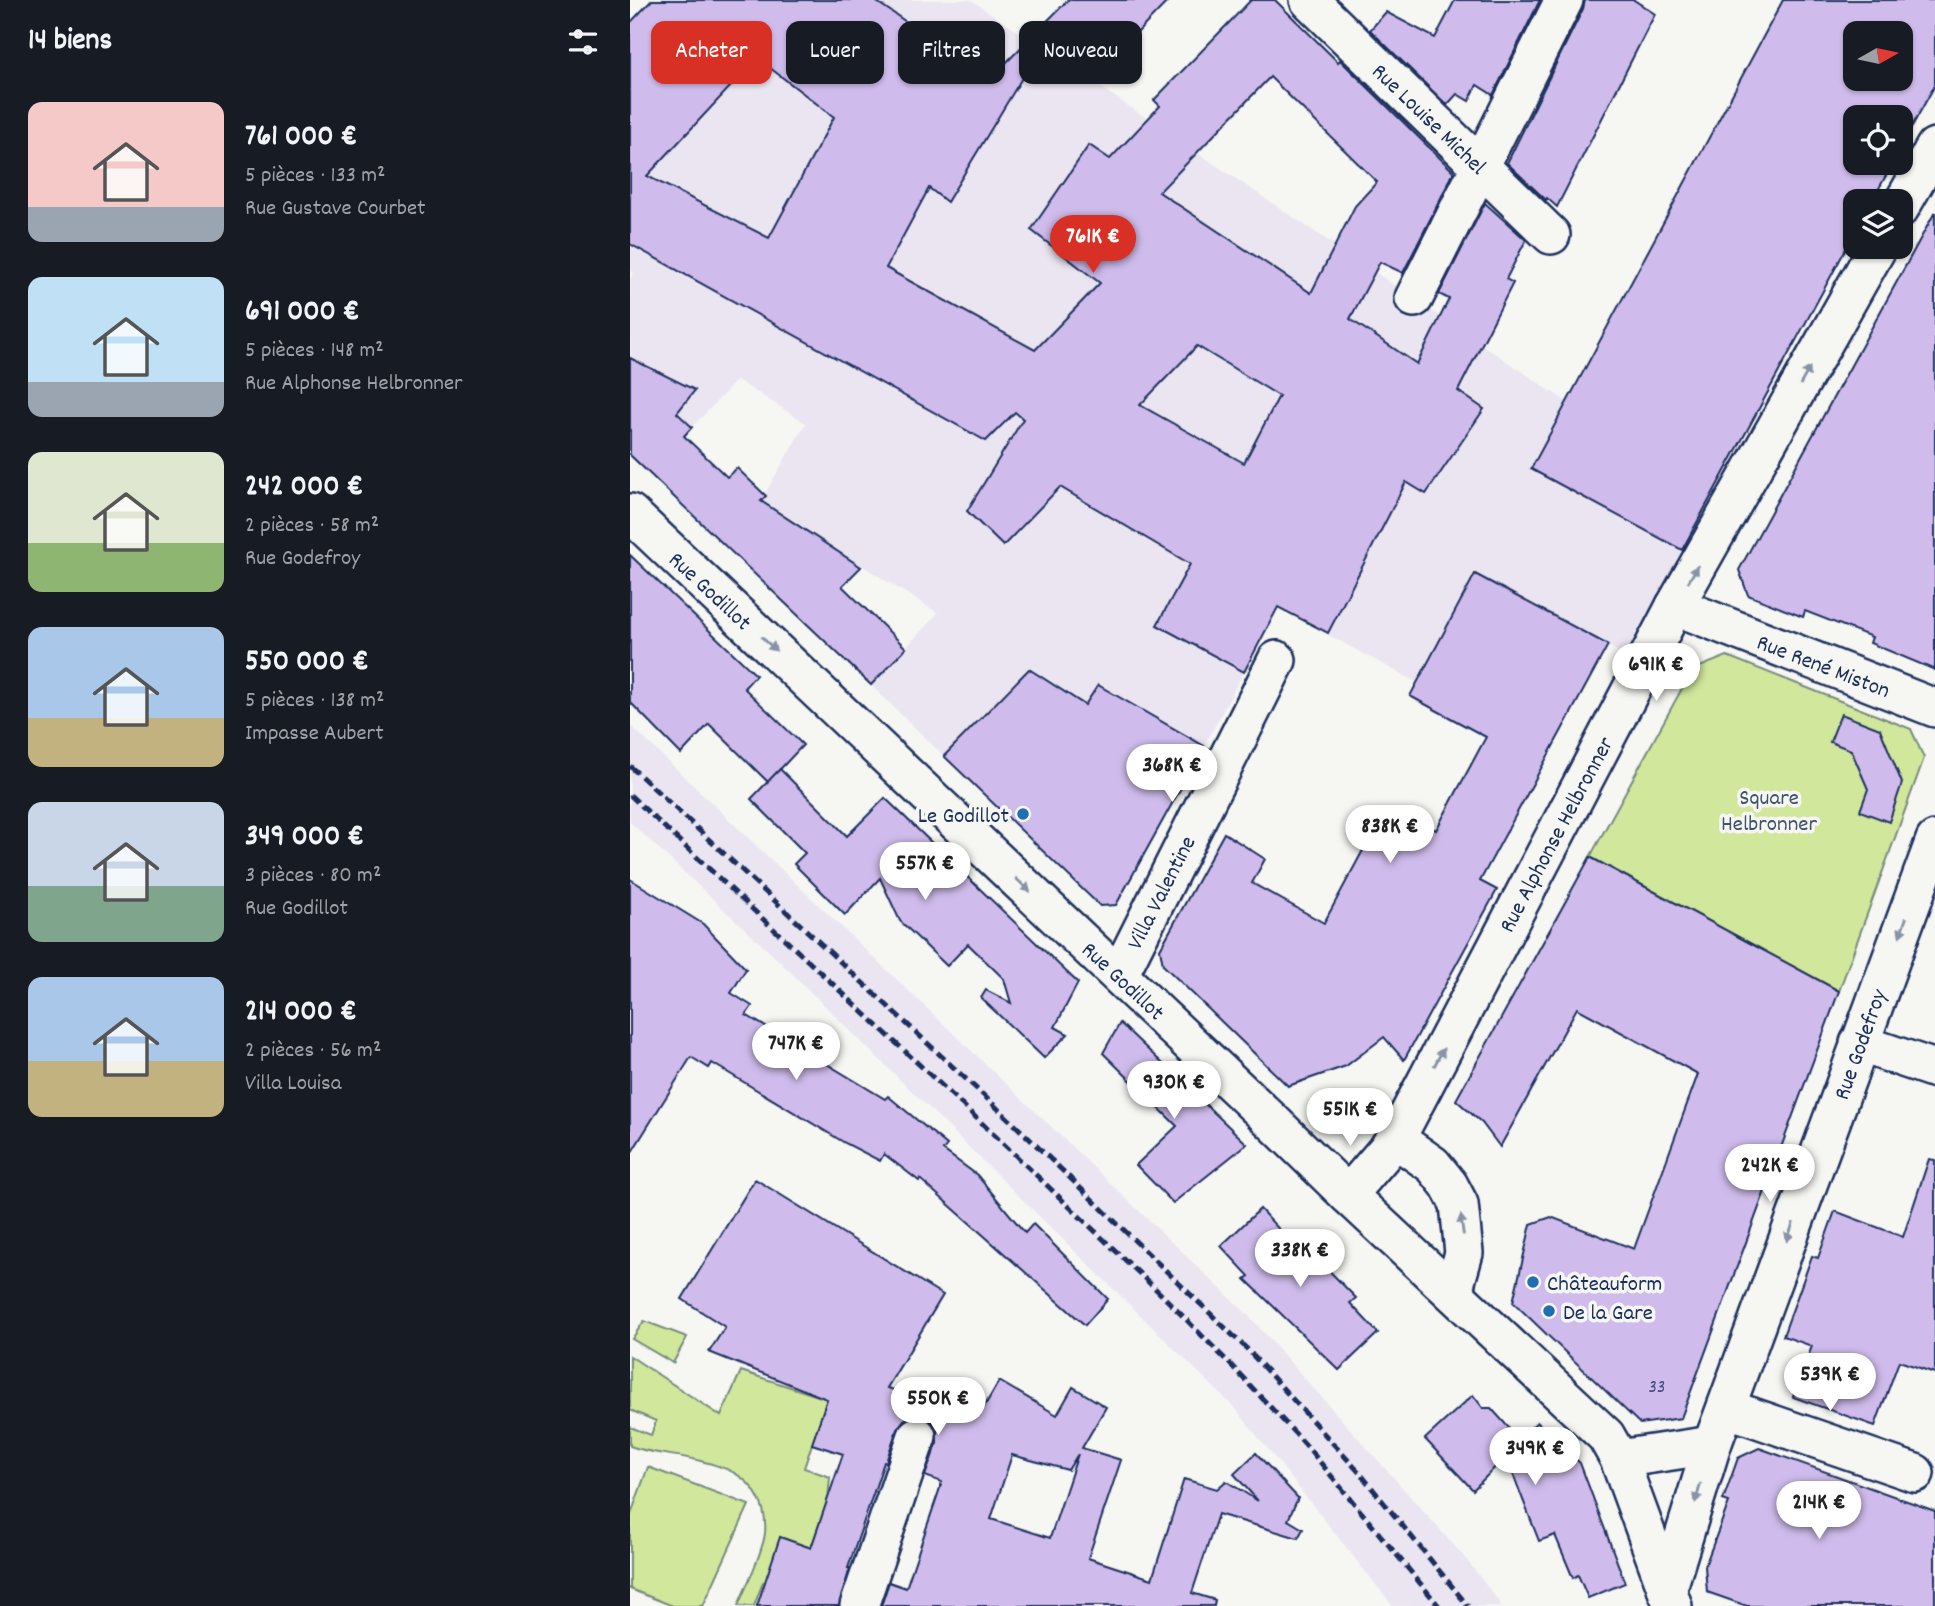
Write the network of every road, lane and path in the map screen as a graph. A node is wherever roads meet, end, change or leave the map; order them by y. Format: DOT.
graph roads {
  1 [pos="1309,0"];
  2 [pos="1564,0"];
  3 [pos="1935,146"];
  4 [pos="1480,167"];
  5 [pos="1911,189"];
  6 [pos="1551,235"];
  7 [pos="1871,259"];
  8 [pos="1414,298"];
  9 [pos="630,513"];
  10 [pos="1675,606"];
  11 [pos="1277,660"];
  12 [pos="1935,708"];
  13 [pos="1935,840"];
  14 [pos="1928,880"];
  15 [pos="1119,975"];
  16 [pos="1859,1044"];
  17 [pos="1935,1069"];
  18 [pos="1396,1139"];
  19 [pos="1348,1195"];
  20 [pos="1453,1292"];
  21 [pos="1726,1408"];
  22 [pos="917,1436"];
  23 [pos="1712,1445"];
  24 [pos="1619,1459"];
  25 [pos="1915,1473"];
  26 [pos="1670,1598"];
  27 [pos="859,1606"];
  1 -- 4 [label="street, Rue Louise Michel"];
  2 -- 4 [label="street"];
  3 -- 5 [label="street"];
  4 -- 6 [label="street, Rue Louise Michel"];
  4 -- 8 [label="street"];
  10 -- 7 [label="street, Rue Alphonse Helbronner, one-way"];
  9 -- 15 [label="street, Rue Godillot, one-way"];
  10 -- 12 [label="street, Rue René Miston"];
  18 -- 10 [label="street, Rue Alphonse Helbronner, one-way"];
  11 -- 15 [label="street, Villa Valentine"];
  13 -- 14 [label="street, Rue Godefroy"];
  14 -- 16 [label="street, Rue Godefroy, one-way"];
  15 -- 19 [label="street, Rue Godillot"];
  16 -- 17 [label="street"];
  16 -- 21 [label="street, Rue Godefroy, one-way"];
  18 -- 19 [label="street, Rue Alphonse Helbronner"];
  20 -- 18 [label="street, one-way"];
  19 -- 20 [label="street, Rue Godillot"];
  20 -- 24 [label="street, Rue Godillot"];
  21 -- 23 [label="street, Rue Godefroy"];
  21 -- 25 [label="street"];
  22 -- 27 [label="street"];
  23 -- 24 [label="street"];
  23 -- 26 [label="street, Rue Godefroy, one-way"];
  24 -- 26 [label="street, Rue Godillot"];
}
